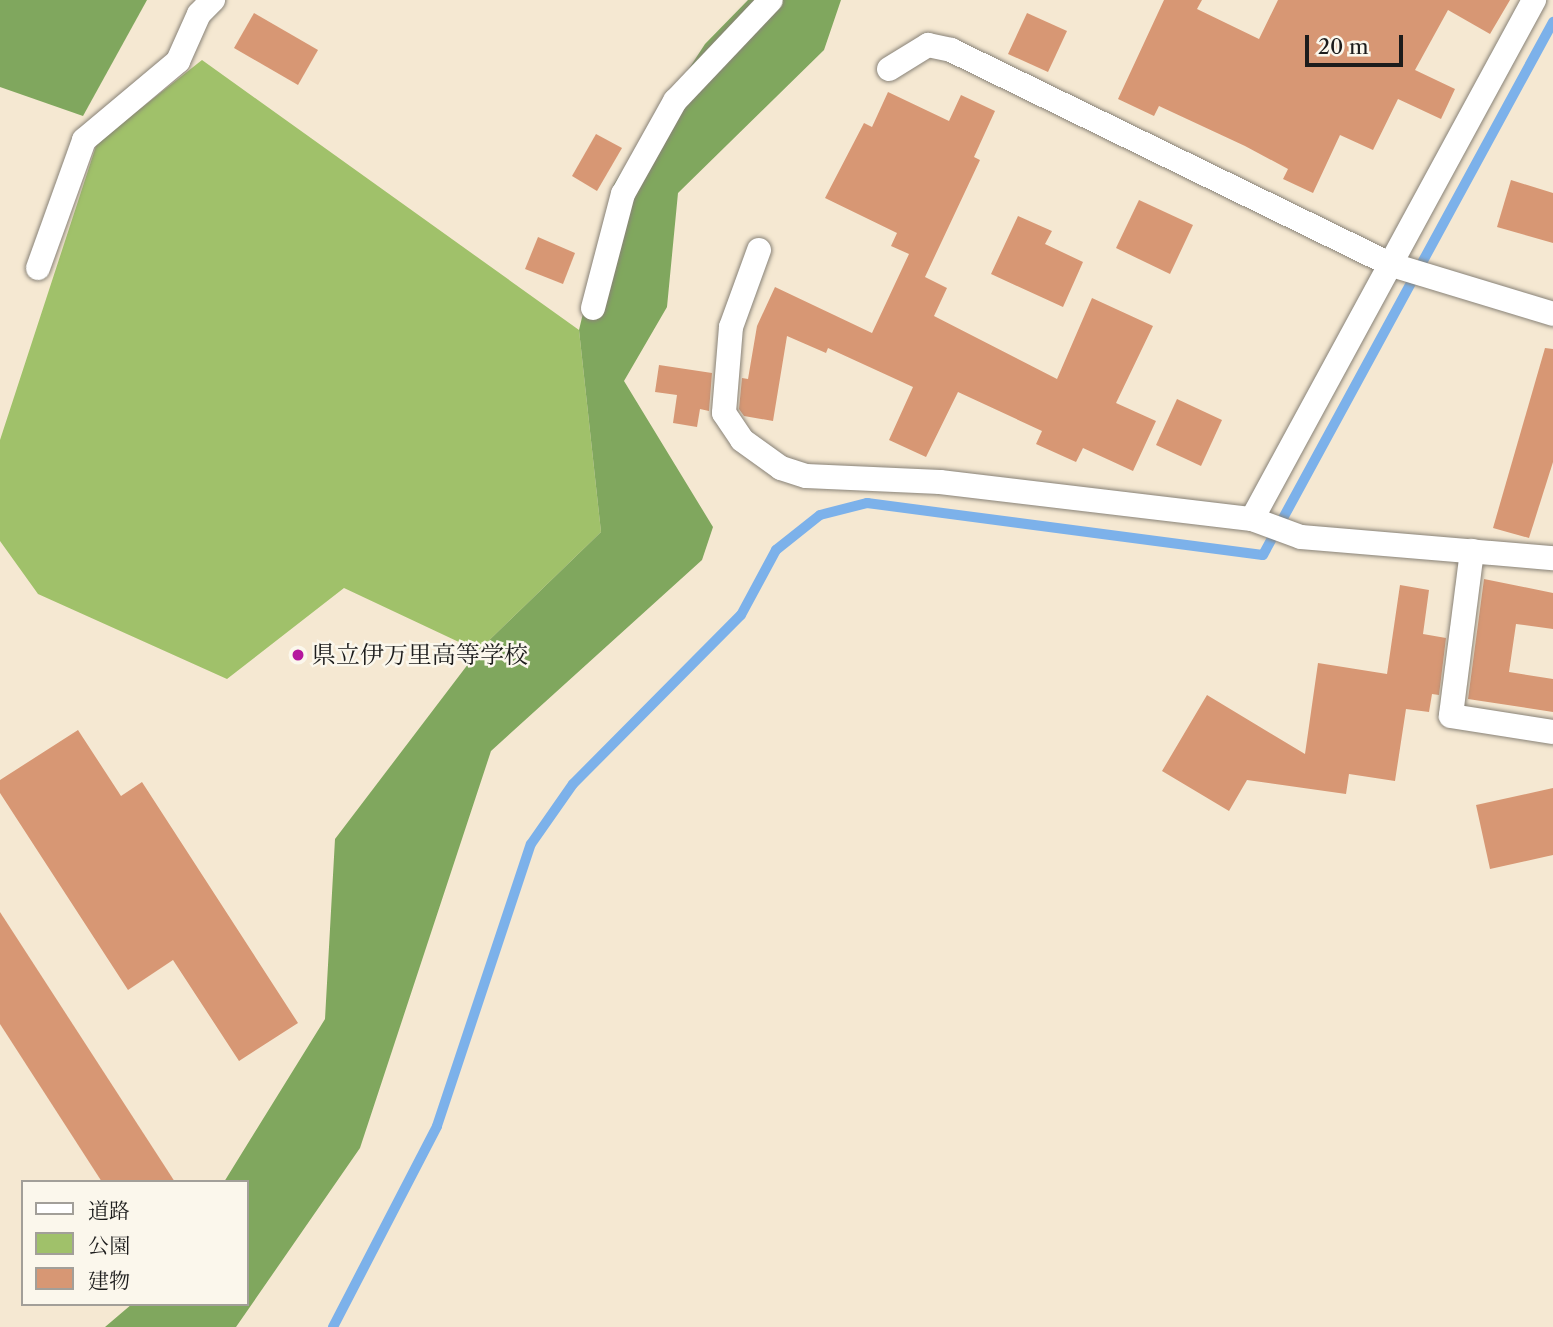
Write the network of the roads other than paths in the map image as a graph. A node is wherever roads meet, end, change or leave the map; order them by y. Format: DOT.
graph roads {
  1 [pos="213,0"];
  2 [pos="771,0"];
  3 [pos="1534,0"];
  4 [pos="889,69"];
  5 [pos="760,250"];
  6 [pos="1392,265"];
  7 [pos="38,268"];
  8 [pos="593,308"];
  9 [pos="1553,314"];
  10 [pos="1252,519"];
  11 [pos="1472,551"];
  12 [pos="1553,558"];
  13 [pos="1553,732"];
  1 -- 7 [label="street"];
  2 -- 8 [label="street"];
  3 -- 6 [label="street"];
  4 -- 6 [label="street"];
  5 -- 10 [label="street"];
  6 -- 9 [label="street"];
  6 -- 10 [label="street"];
  10 -- 11 [label="street"];
  11 -- 12 [label="street"];
  11 -- 13 [label="street"];
}
